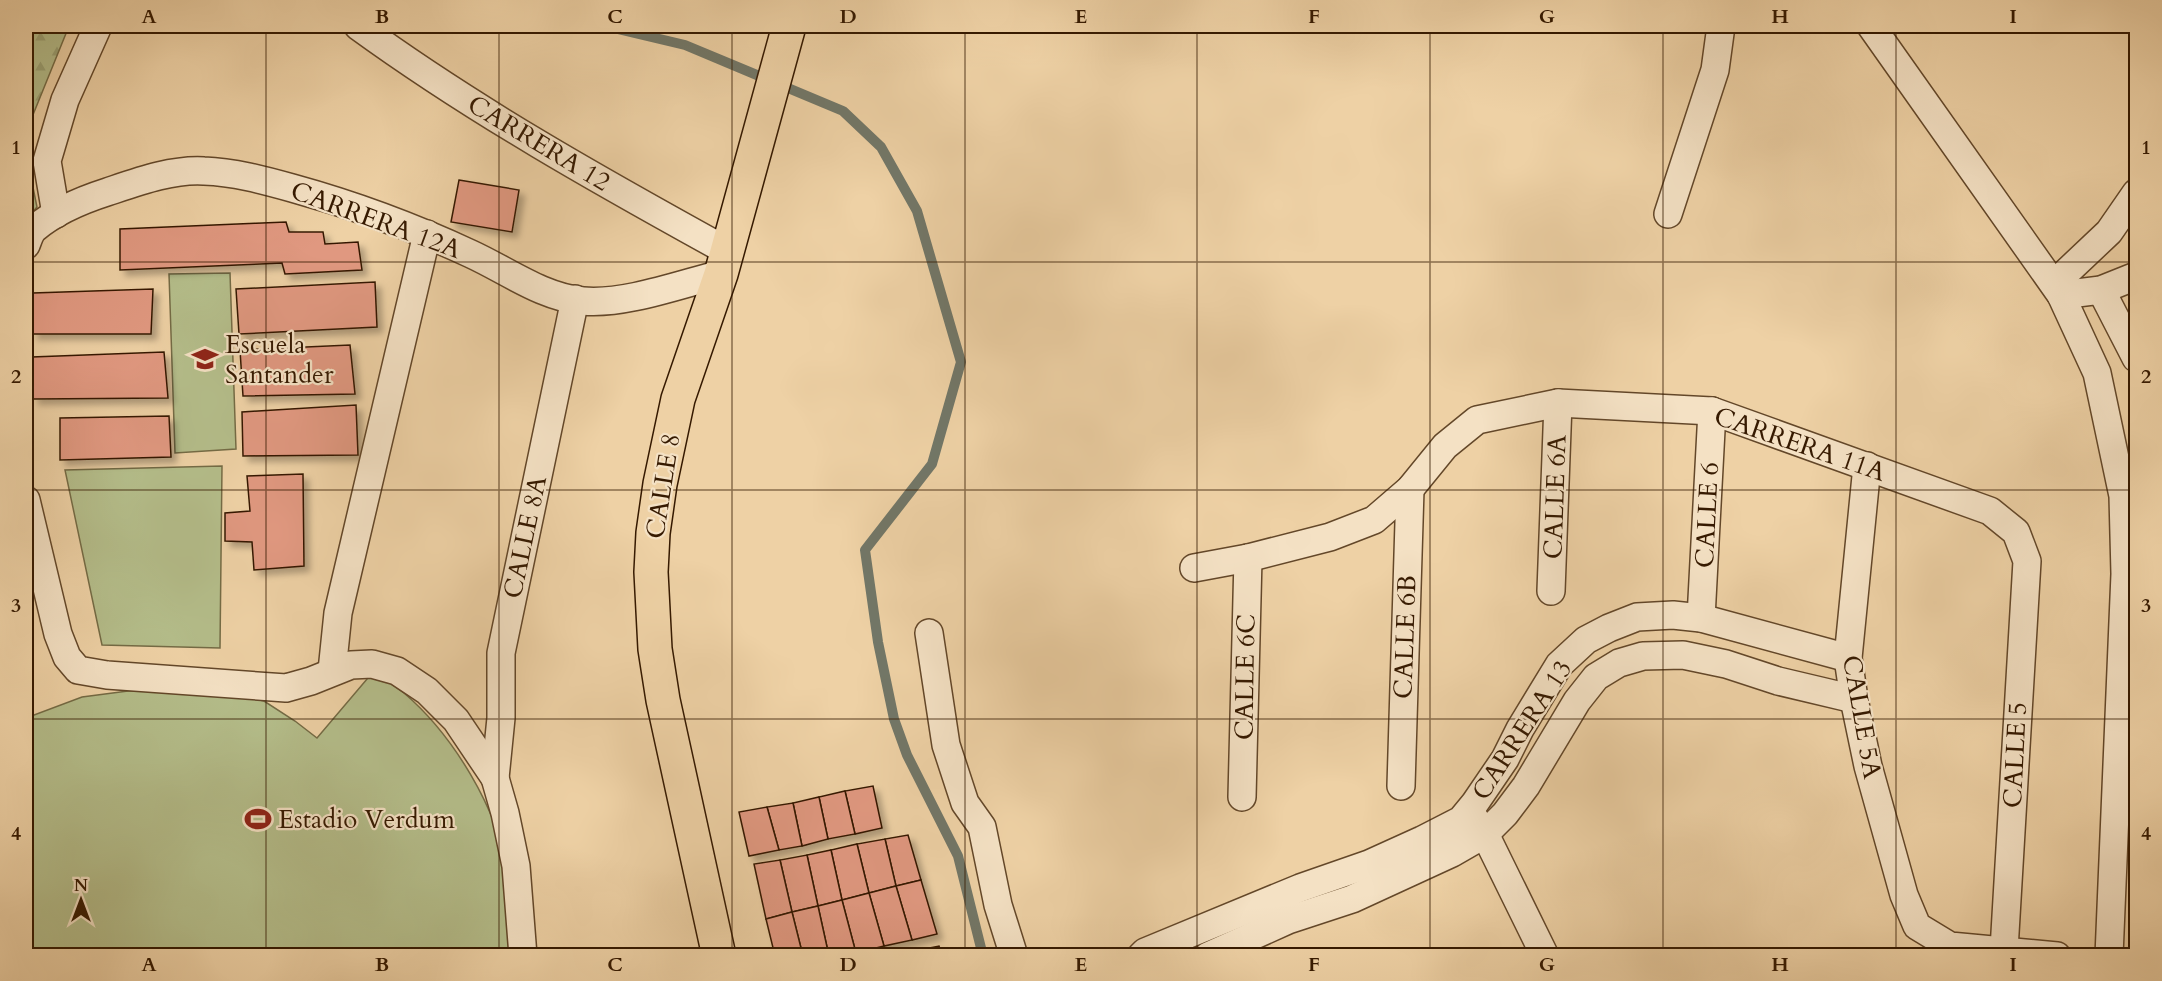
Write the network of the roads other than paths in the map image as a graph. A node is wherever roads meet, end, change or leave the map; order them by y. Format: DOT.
graph roads {
  1 [pos="98,26"];
  2 [pos="358,26"];
  3 [pos="1721,26"];
  4 [pos="1871,26"];
  5 [pos="786,34"];
  6 [pos="2136,193"];
  7 [pos="56,214"];
  8 [pos="1668,214"];
  9 [pos="427,234"];
  10 [pos="29,238"];
  11 [pos="724,262"];
  12 [pos="2136,276"];
  13 [pos="2057,290"];
  14 [pos="2101,290"];
  15 [pos="575,299"];
  16 [pos="2136,358"];
  17 [pos="1558,403"];
  18 [pos="1712,411"];
  19 [pos="1867,466"];
  20 [pos="1410,489"];
  21 [pos="26,500"];
  22 [pos="1248,558"];
  23 [pos="2027,561"];
  24 [pos="1194,568"];
  25 [pos="1551,591"];
  26 [pos="1701,618"];
  27 [pos="929,633"];
  28 [pos="1848,658"];
  29 [pos="332,671"];
  30 [pos="1854,699"];
  31 [pos="495,778"];
  32 [pos="1401,786"];
  33 [pos="1242,796"];
  34 [pos="1469,810"];
  35 [pos="1485,834"];
  36 [pos="2004,950"];
  37 [pos="523,956"];
  38 [pos="719,956"];
  39 [pos="1014,956"];
  40 [pos="1141,956"];
  41 [pos="1208,956"];
  42 [pos="1545,956"];
  43 [pos="2057,956"];
  44 [pos="2109,956"];
  1 -- 7 [label="street"];
  2 -- 11 [label="street, CARRERA 12"];
  3 -- 8 [label="street"];
  4 -- 13 [label="street"];
  5 -- 11 [label="main road, CALLE 8"];
  6 -- 13 [label="street"];
  7 -- 9 [label="street, CARRERA 12A"];
  7 -- 10 [label="street, CARRERA 12A"];
  9 -- 15 [label="street, CARRERA 12A"];
  9 -- 29 [label="street"];
  11 -- 15 [label="street, CARRERA 12A"];
  11 -- 38 [label="main road, CALLE 8"];
  12 -- 14 [label="street"];
  13 -- 14 [label="street"];
  13 -- 44 [label="street"];
  14 -- 16 [label="street"];
  15 -- 31 [label="street, CALLE 8A"];
  17 -- 18 [label="street, CARRERA 11A"];
  17 -- 20 [label="street, CARRERA 11A"];
  17 -- 25 [label="street, CALLE 6A"];
  18 -- 19 [label="street, CARRERA 11A"];
  18 -- 26 [label="street, CALLE 6"];
  19 -- 23 [label="street, CARRERA 11A"];
  19 -- 28 [label="street, CALLE 5A"];
  20 -- 22 [label="street, CARRERA 11A"];
  20 -- 32 [label="street, CALLE 6B"];
  21 -- 29 [label="street"];
  22 -- 24 [label="street, CARRERA 11A"];
  22 -- 33 [label="street, CALLE 6C"];
  23 -- 36 [label="street, CALLE 5"];
  26 -- 28 [label="street, CARRERA 13"];
  26 -- 34 [label="street, CARRERA 13"];
  27 -- 39 [label="street"];
  28 -- 30 [label="street, CALLE 5A"];
  29 -- 31 [label="street"];
  30 -- 35 [label="street, CARRERA 13"];
  30 -- 36 [label="street, CALLE 5A"];
  31 -- 37 [label="street"];
  34 -- 35 [label="street"];
  34 -- 40 [label="street, CARRERA 13"];
  35 -- 41 [label="street, CARRERA 13"];
  35 -- 42 [label="street"];
  36 -- 43 [label="street"];
}
